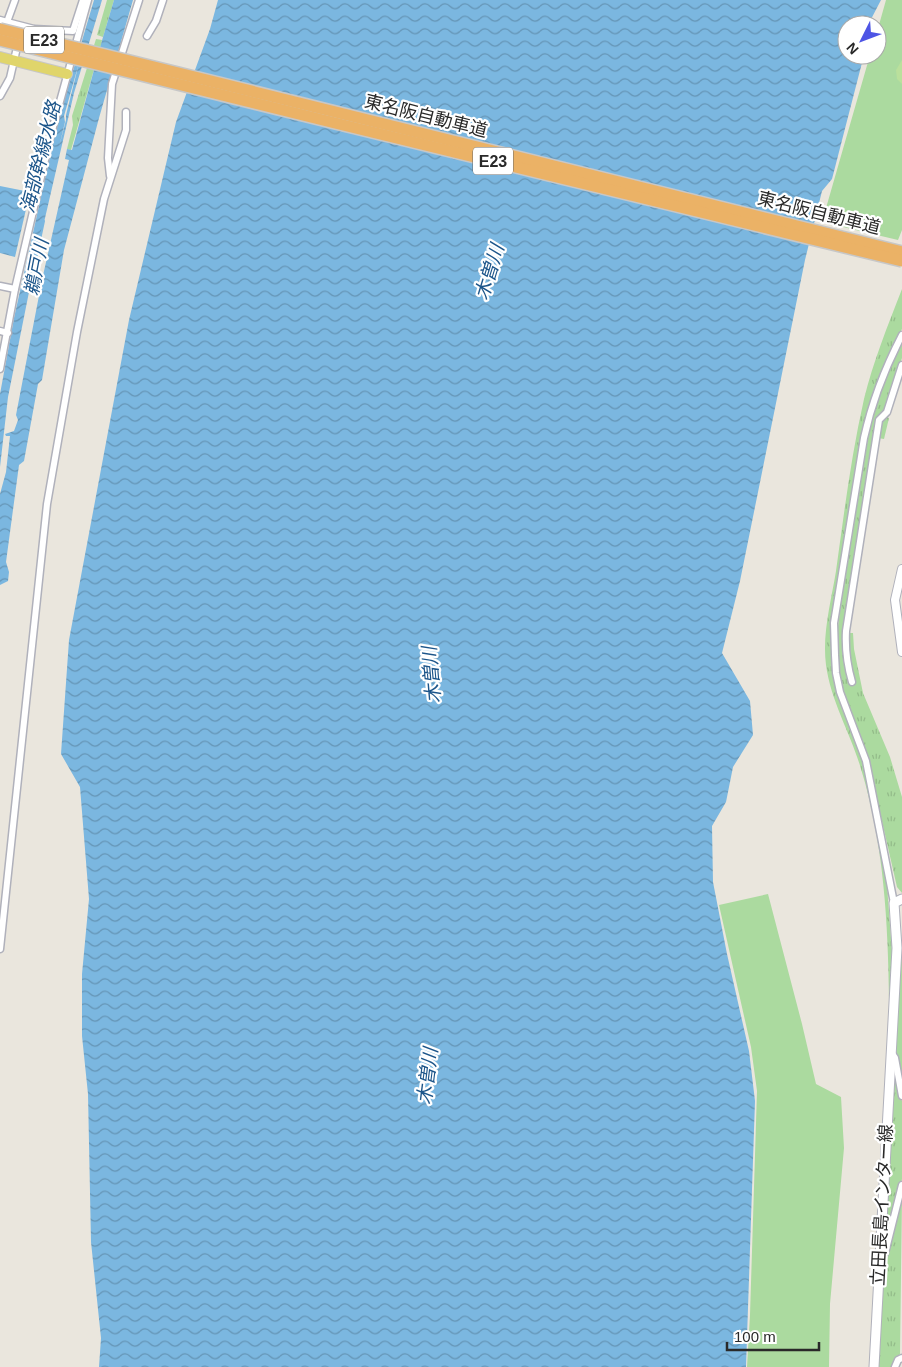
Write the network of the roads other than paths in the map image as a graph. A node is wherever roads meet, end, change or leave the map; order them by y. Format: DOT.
graph roads {
  1 [pos="15,0"];
  2 [pos="83,0"];
  3 [pos="88,0"];
  4 [pos="139,0"];
  5 [pos="163,0"];
  6 [pos="0,20"];
  7 [pos="4,25"];
  8 [pos="22,25"];
  9 [pos="147,36"];
  10 [pos="0,40"];
  11 [pos="0,57"];
  12 [pos="14,61"];
  13 [pos="67,74"];
  14 [pos="0,96"];
  15 [pos="126,112"];
  16 [pos="110,179"];
  17 [pos="902,252"];
  18 [pos="902,261"];
  19 [pos="0,286"];
  20 [pos="15,289"];
  21 [pos="0,331"];
  22 [pos="8,333"];
  23 [pos="902,335"];
  24 [pos="902,366"];
  25 [pos="0,369"];
  26 [pos="902,569"];
  27 [pos="900,629"];
  28 [pos="902,652"];
  29 [pos="852,682"];
  30 [pos="898,901"];
  31 [pos="0,949"];
  32 [pos="890,1051"];
  33 [pos="902,1096"];
  34 [pos="902,1185"];
  35 [pos="880,1259"];
  36 [pos="902,1358"];
  37 [pos="874,1367"];
  38 [pos="895,1367"];
  1 -- 7 [label="street"];
  2 -- 8 [label="street"];
  3 -- 13 [label="street"];
  4 -- 16 [label="street"];
  5 -- 9 [label="street"];
  6 -- 7 [label="street"];
  7 -- 8 [label="street"];
  7 -- 17 [label="highway, 東名阪自動車道 / E23, bridge"];
  8 -- 12 [label="street"];
  10 -- 18 [label="highway, 東名阪自動車道 / E23, bridge"];
  11 -- 12 [label="main road"];
  12 -- 13 [label="main road"];
  12 -- 14 [label="street"];
  13 -- 20 [label="street"];
  15 -- 16 [label="street"];
  16 -- 31 [label="street"];
  19 -- 20 [label="street"];
  20 -- 22 [label="street"];
  21 -- 22 [label="street"];
  22 -- 25 [label="street"];
  23 -- 30 [label="street"];
  24 -- 29 [label="street"];
  26 -- 27 [label="street"];
  27 -- 28 [label="street"];
  30 -- 32 [label="main road, 立田長島インター線"];
  32 -- 33 [label="street"];
  32 -- 35 [label="main road, 立田長島インター線"];
  34 -- 35 [label="street"];
  35 -- 37 [label="main road, 立田長島インター線"];
  36 -- 38 [label="street"];
}
